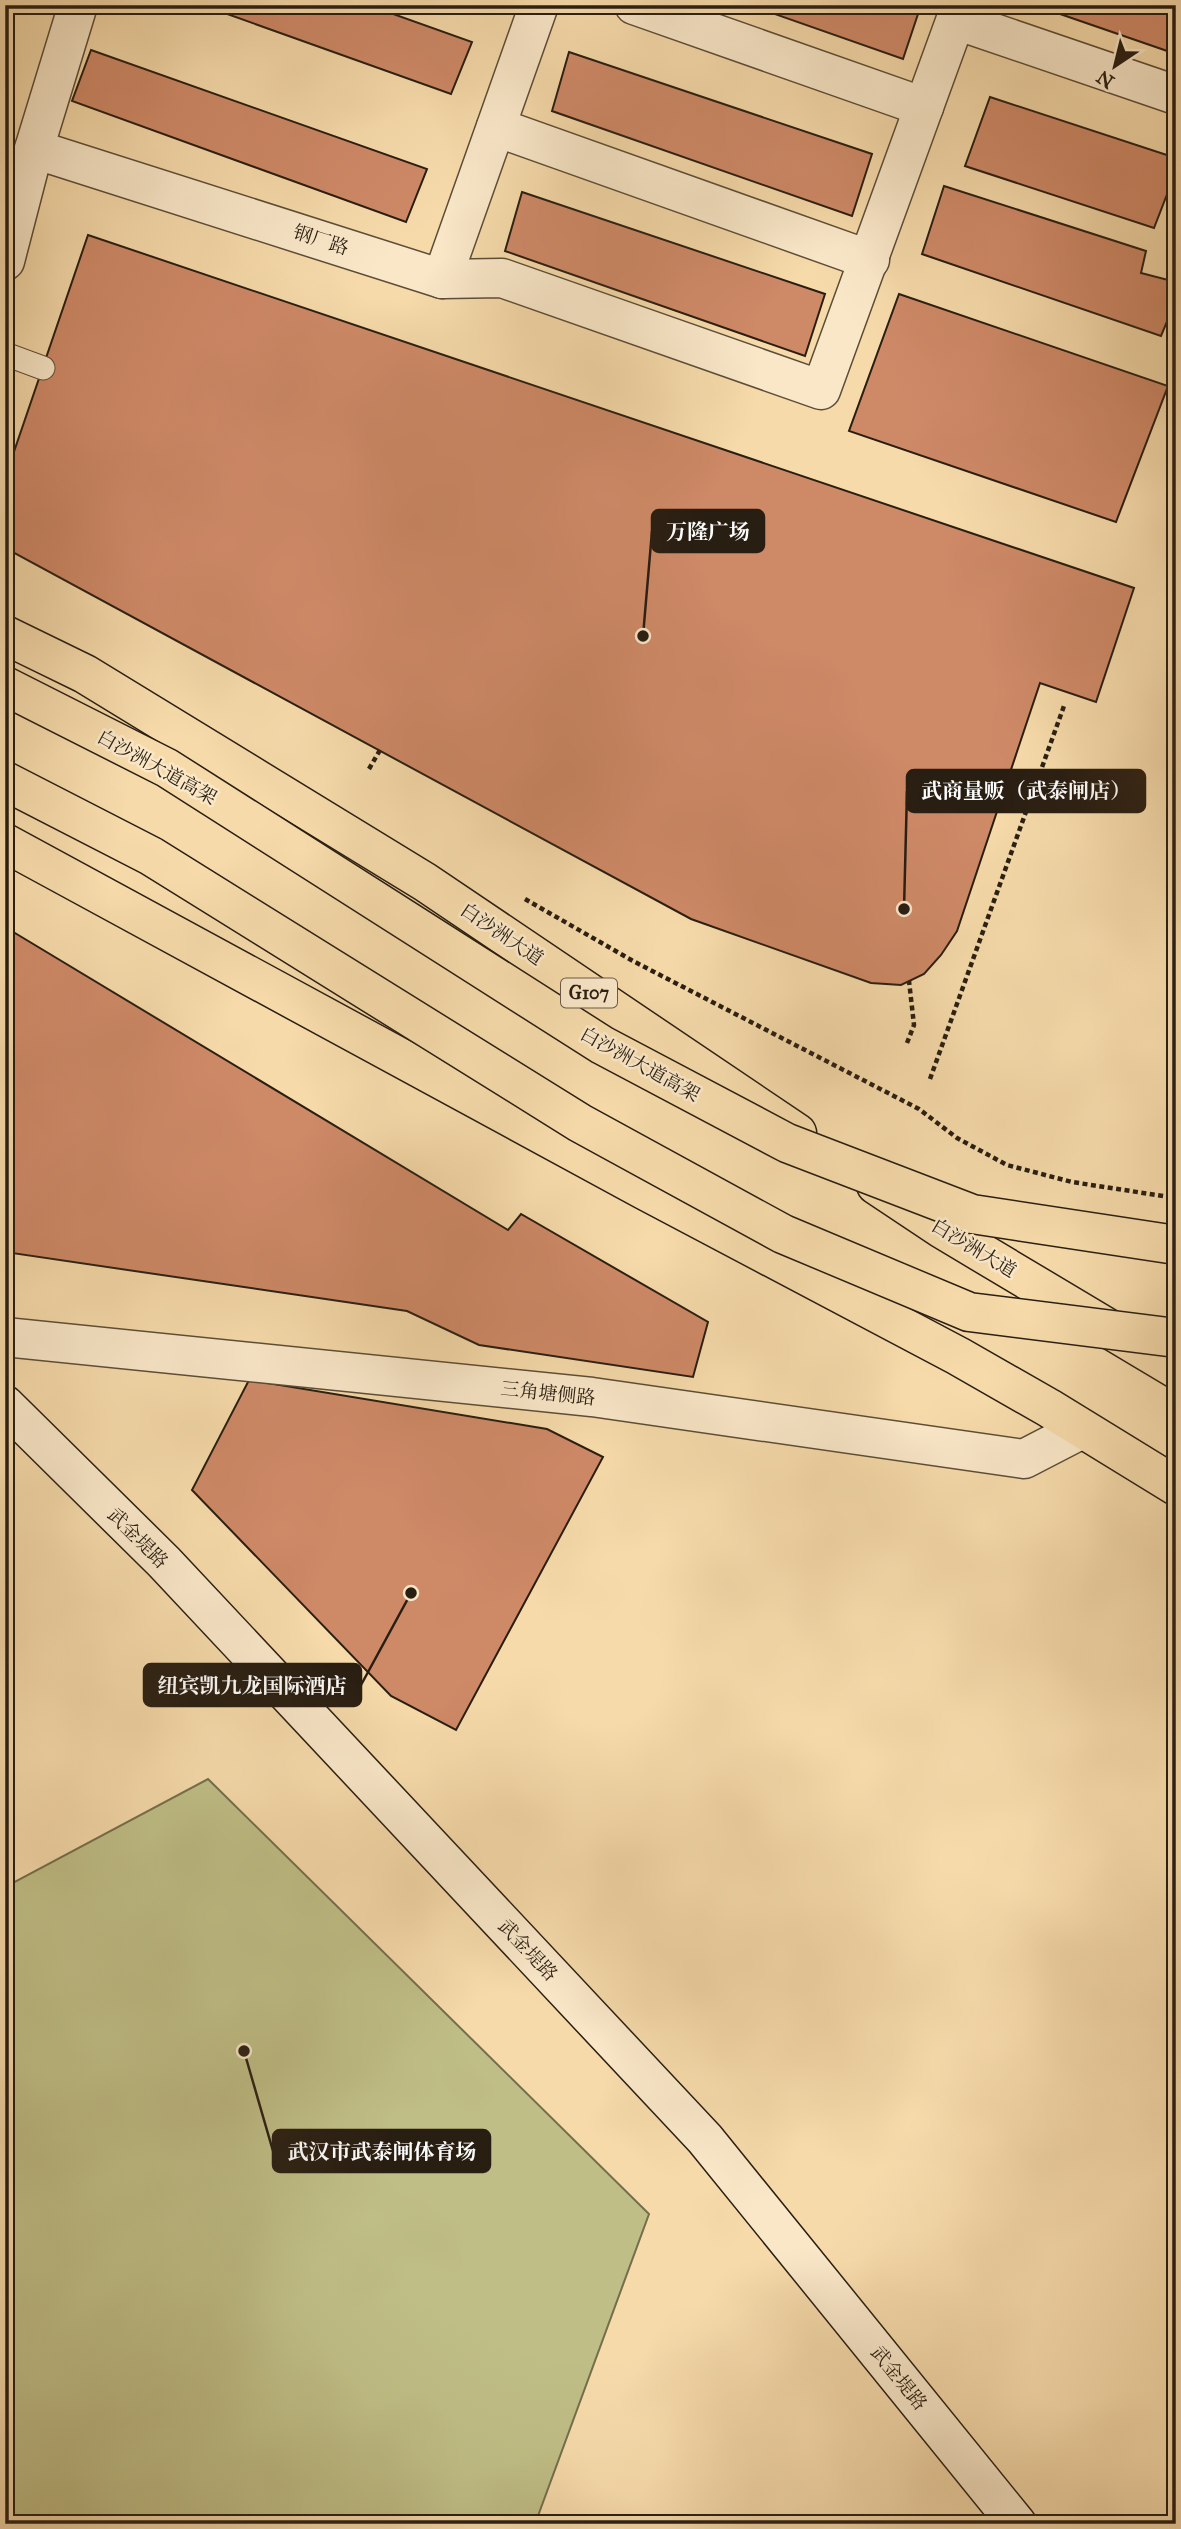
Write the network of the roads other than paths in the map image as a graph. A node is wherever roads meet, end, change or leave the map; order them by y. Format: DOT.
graph roads {
  1 [pos="78,5"];
  2 [pos="539,5"];
  3 [pos="634,5"];
  4 [pos="958,13"];
  5 [pos="1176,94"];
  6 [pos="924,107"];
  7 [pos="496,127"];
  8 [pos="34,149"];
  9 [pos="870,260"];
  10 [pos="5,261"];
  11 [pos="442,279"];
  12 [pos="5,354"];
  13 [pos="43,368"];
  14 [pos="5,635"];
  15 [pos="5,686"];
  16 [pos="5,781"];
  17 [pos="5,844"];
  18 [pos="1176,1245"];
  19 [pos="5,1337"];
  20 [pos="1173,1359"];
  21 [pos="5,1405"];
  22 [pos="1082,1429"];
  23 [pos="1176,1486"];
  24 [pos="1017,2524"];
  1 -- 8 [label="street"];
  2 -- 7 [label="street"];
  3 -- 6 [label="street"];
  4 -- 5 [label="street"];
  4 -- 6 [label="street"];
  6 -- 9 [label="street"];
  7 -- 9 [label="street"];
  7 -- 11 [label="street"];
  8 -- 10 [label="street"];
  8 -- 11 [label="street, 钢厂路"];
  9 -- 11 [label="street, 钢厂路"];
  12 -- 13 [label="lane"];
  14 -- 20 [label="main road, 白沙洲大道 / G107"];
  15 -- 18 [label="main road, 白沙洲大道高架, bridge"];
  16 -- 20 [label="main road, bridge"];
  17 -- 22 [label="main road"];
  19 -- 22 [label="street, 三角塘侧路"];
  21 -- 24 [label="street, 武金堤路"];
  22 -- 23 [label="main road"];
}
